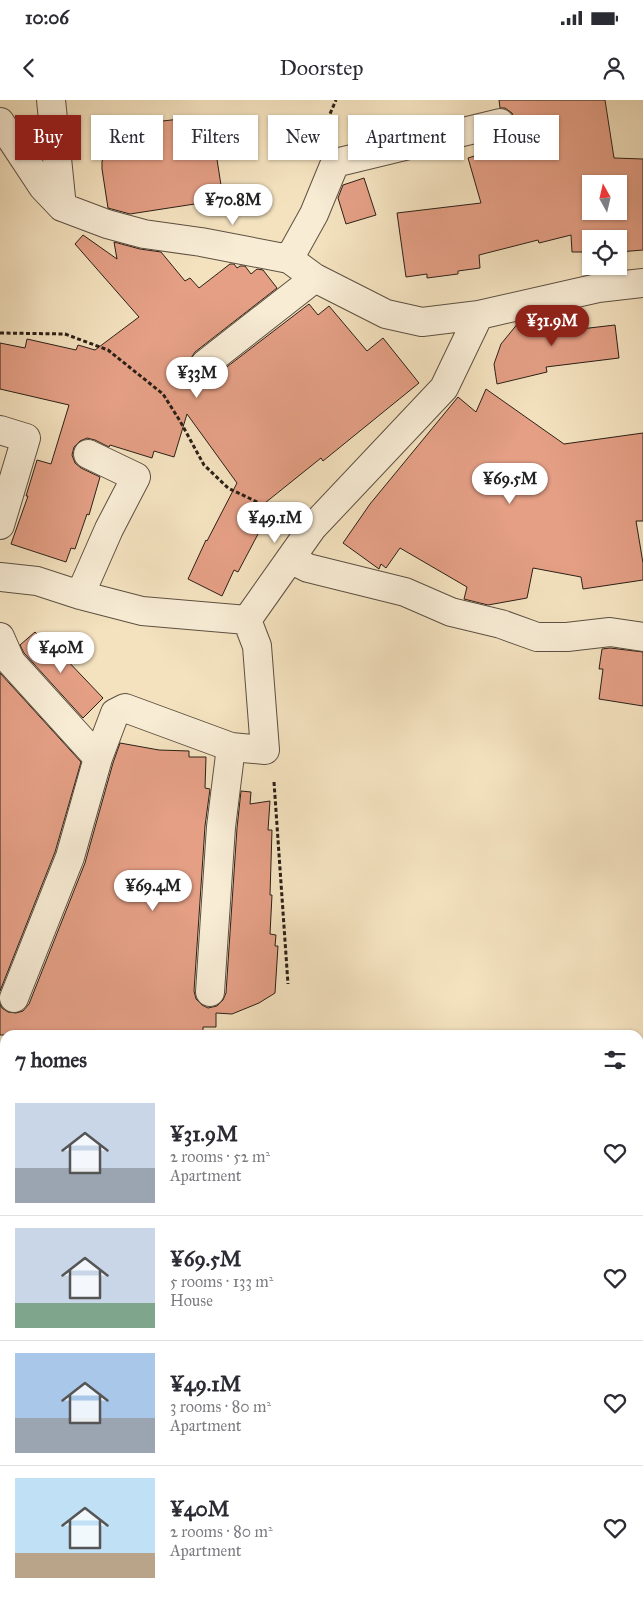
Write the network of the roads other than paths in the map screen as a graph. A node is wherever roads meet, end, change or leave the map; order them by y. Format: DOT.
graph roads {
  1 [pos="51,100"];
  2 [pos="0,122"];
  3 [pos="474,129"];
  4 [pos="62,207"];
  5 [pos="290,259"];
  6 [pos="316,278"];
  7 [pos="643,283"];
  8 [pos="479,315"];
  9 [pos="205,364"];
  10 [pos="0,430"];
  11 [pos="88,454"];
  12 [pos="0,525"];
  13 [pos="290,559"];
  14 [pos="0,577"];
  15 [pos="80,595"];
  16 [pos="247,620"];
  17 [pos="643,636"];
  18 [pos="0,637"];
  19 [pos="231,747"];
  20 [pos="98,758"];
  21 [pos="210,992"];
  22 [pos="14,998"];
  1 -- 4 [label="street"];
  2 -- 4 [label="street"];
  3 -- 5 [label="street"];
  4 -- 5 [label="street"];
  5 -- 6 [label="street"];
  6 -- 8 [label="street"];
  6 -- 9 [label="street"];
  7 -- 8 [label="street"];
  8 -- 13 [label="street"];
  10 -- 12 [label="street"];
  11 -- 15 [label="street"];
  13 -- 16 [label="street"];
  13 -- 17 [label="street"];
  14 -- 15 [label="street"];
  15 -- 16 [label="street"];
  16 -- 19 [label="street"];
  18 -- 20 [label="street"];
  19 -- 20 [label="street"];
  19 -- 21 [label="street"];
  20 -- 22 [label="street"];
}
